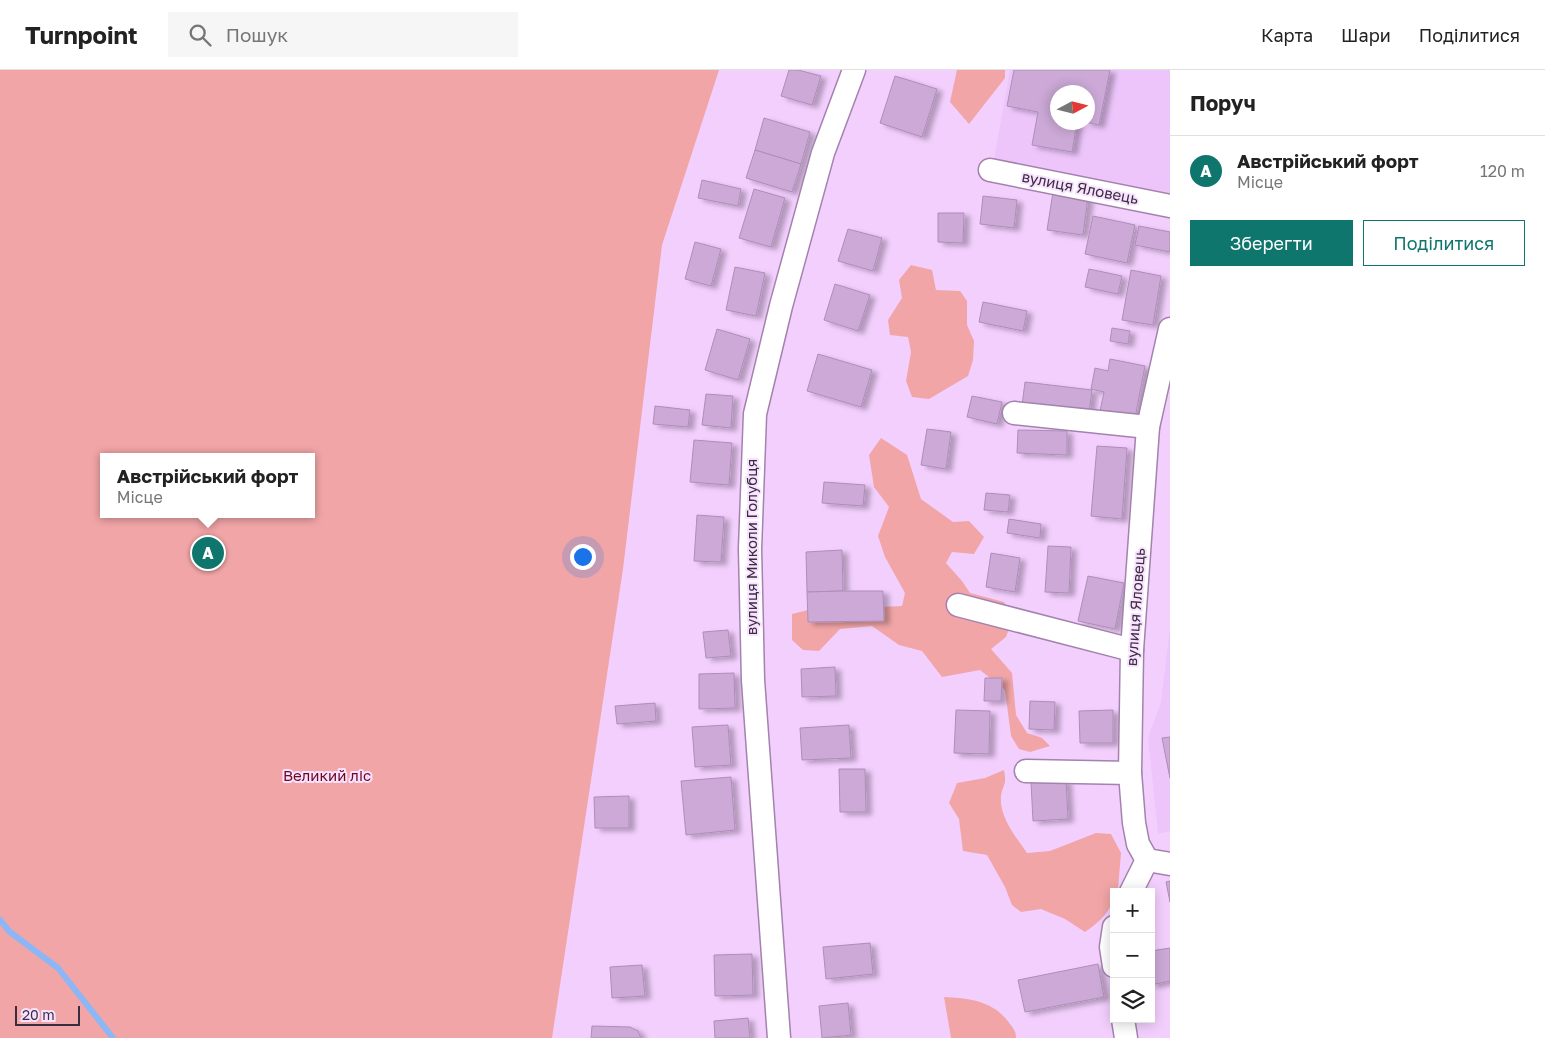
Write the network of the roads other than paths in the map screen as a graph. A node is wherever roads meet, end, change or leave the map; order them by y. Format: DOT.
graph roads {
  1 [pos="854,70"];
  2 [pos="990,170"];
  3 [pos="1170,206"];
  4 [pos="1170,329"];
  5 [pos="1014,414"];
  6 [pos="1148,427"];
  7 [pos="958,605"];
  8 [pos="1132,650"];
  9 [pos="1026,772"];
  10 [pos="1130,773"];
  11 [pos="1147,860"];
  12 [pos="1170,864"];
  13 [pos="1133,888"];
  14 [pos="1124,1023"];
  15 [pos="779,1038"];
  16 [pos="1126,1038"];
  1 -- 15 [label="street, вулиця Миколи Голубця"];
  2 -- 3 [label="street, вулиця Яловець"];
  4 -- 6 [label="street, вулиця Яловець"];
  5 -- 6 [label="street"];
  6 -- 8 [label="street, вулиця Яловець"];
  7 -- 8 [label="street"];
  8 -- 10 [label="street, вулиця Яловець"];
  9 -- 10 [label="street"];
  10 -- 11 [label="street, вулиця Яловець"];
  11 -- 12 [label="street"];
  11 -- 13 [label="street"];
  14 -- 16 [label="street"];
}
